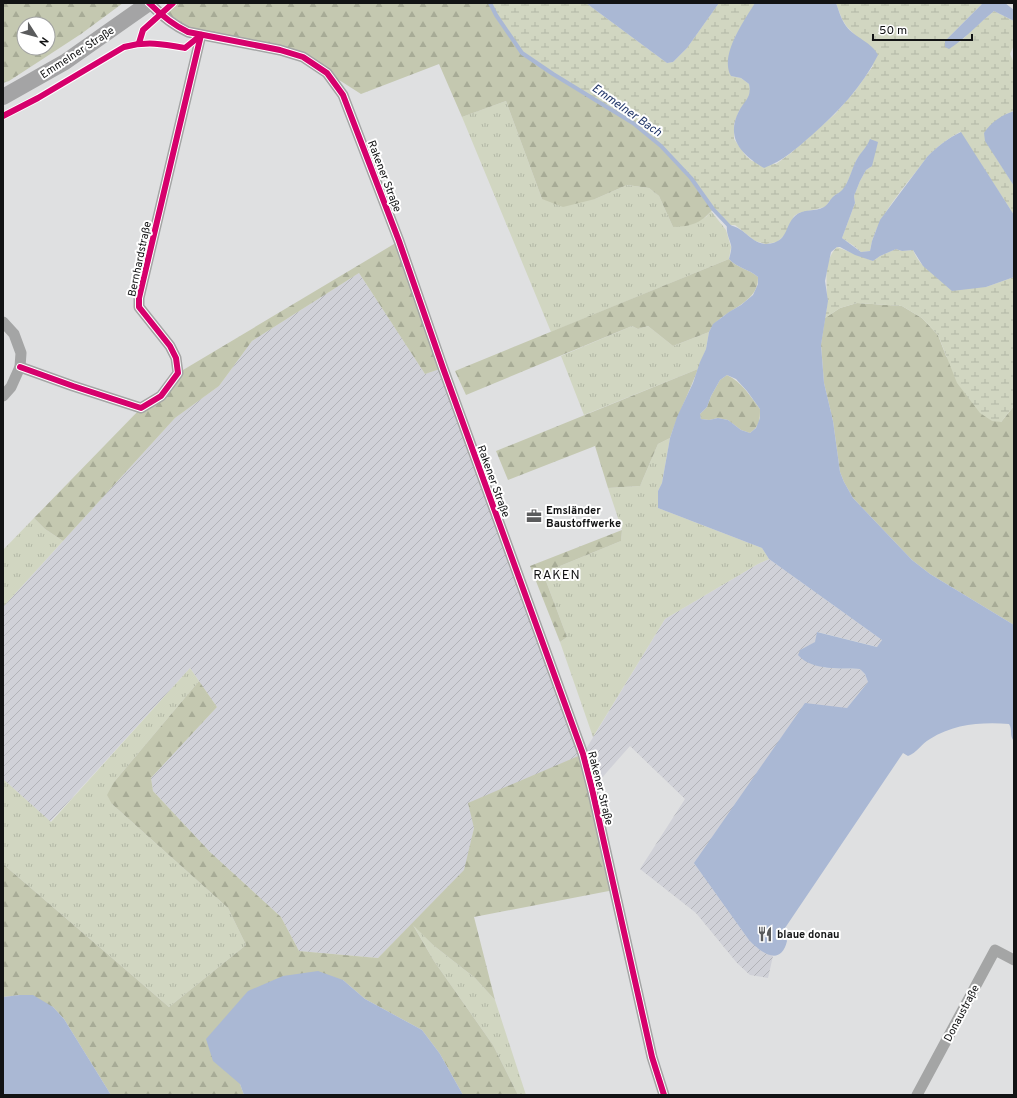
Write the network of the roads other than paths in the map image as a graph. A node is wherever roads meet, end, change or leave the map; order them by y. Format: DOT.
graph roads {
  1 [pos="149,3"];
  2 [pos="200,35"];
  3 [pos="3,97"];
  4 [pos="3,322"];
  5 [pos="20,367"];
  6 [pos="3,396"];
  7 [pos="1014,960"];
  8 [pos="664,1095"];
  9 [pos="916,1095"];
  1 -- 2 [label="street, Rakener Straße"];
  1 -- 3 [label="street, Emmelner Straße"];
  2 -- 5 [label="street, Bernhardstraße"];
  2 -- 8 [label="street, Rakener Straße"];
  4 -- 5 [label="street"];
  5 -- 6 [label="street"];
  7 -- 9 [label="street, Donaustraße"];
}
